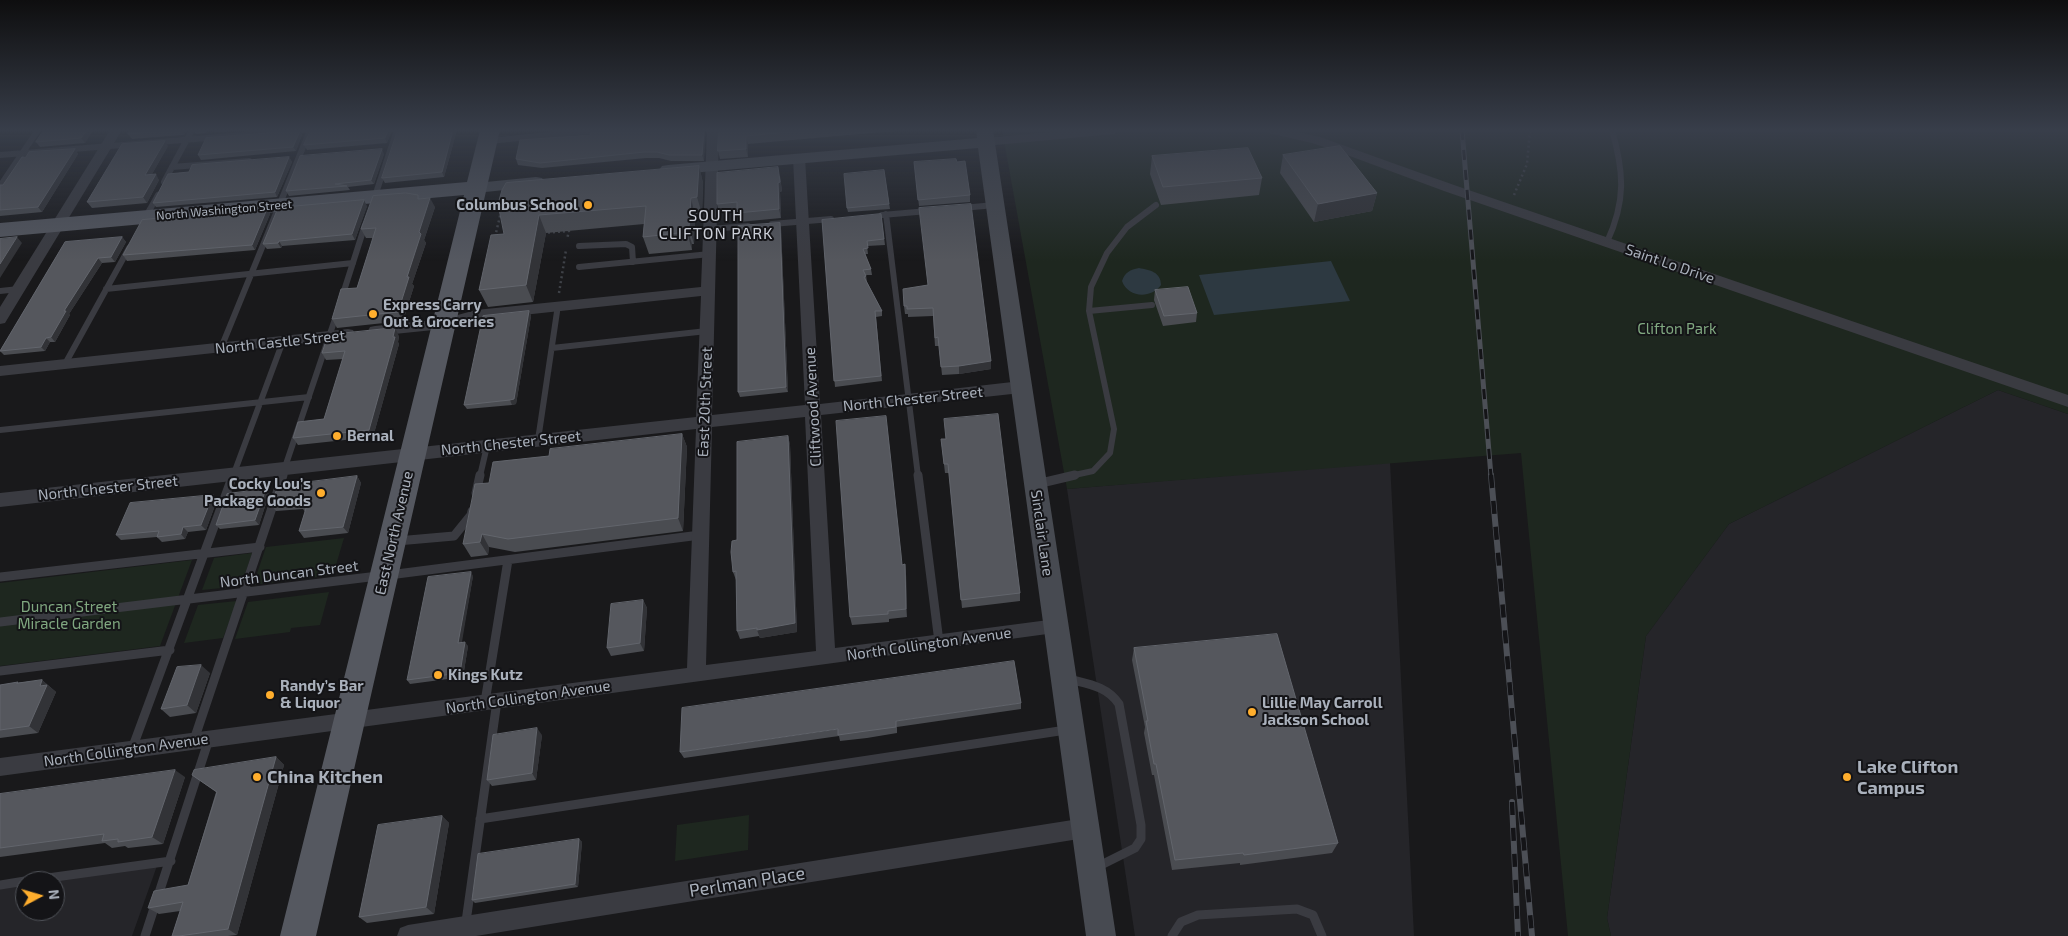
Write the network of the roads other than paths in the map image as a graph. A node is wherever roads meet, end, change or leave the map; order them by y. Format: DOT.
graph roads {
  1 [pos="8,174"];
  2 [pos="89,174"];
  3 [pos="168,174"];
  4 [pos="292,174"];
  5 [pos="382,174"];
  6 [pos="479,174"];
  7 [pos="712,174"];
  8 [pos="800,174"];
  9 [pos="989,174"];
  10 [pos="1410,174"];
  11 [pos="1622,174"];
  12 [pos="555,180"];
  13 [pos="0,184"];
  14 [pos="476,188"];
  15 [pos="279,205"];
  16 [pos="372,205"];
  17 [pos="994,205"];
  18 [pos="1156,205"];
  19 [pos="955,209"];
  20 [pos="936,210"];
  21 [pos="886,214"];
  22 [pos="877,215"];
  23 [pos="840,218"];
  24 [pos="143,221"];
  25 [pos="803,222"];
  26 [pos="58,225"];
  27 [pos="766,225"];
  28 [pos="756,226"];
  29 [pos="710,229"];
  30 [pos="0,230"];
  31 [pos="132,241"];
  32 [pos="1607,242"];
  33 [pos="579,246"];
  34 [pos="710,254"];
  35 [pos="633,262"];
  36 [pos="353,263"];
  37 [pos="579,266"];
  38 [pos="251,274"];
  39 [pos="19,289"];
  40 [pos="106,289"];
  41 [pos="0,291"];
  42 [pos="708,291"];
  43 [pos="558,305"];
  44 [pos="1152,305"];
  45 [pos="1089,311"];
  46 [pos="0,319"];
  47 [pos="444,324"];
  48 [pos="707,331"];
  49 [pos="329,336"];
  50 [pos="283,341"];
  51 [pos="221,348"];
  52 [pos="552,348"];
  53 [pos="65,364"];
  54 [pos="0,371"];
  55 [pos="1021,387"];
  56 [pos="309,397"];
  57 [pos="909,400"];
  58 [pos="2068,401"];
  59 [pos="260,402"];
  60 [pos="813,410"];
  61 [pos="704,422"];
  62 [pos="0,430"];
  63 [pos="538,440"];
  64 [pos="487,446"];
  65 [pos="413,454"];
  66 [pos="286,468"];
  67 [pos="234,474"];
  68 [pos="1035,484"];
  69 [pos="0,500"];
  70 [pos="701,535"];
  71 [pos="392,542"];
  72 [pos="260,547"];
  73 [pos="205,553"];
  74 [pos="508,560"];
  75 [pos="384,575"];
  76 [pos="0,578"];
  77 [pos="244,593"];
  78 [pos="188,600"];
  79 [pos="0,622"];
  80 [pos="1056,627"];
  81 [pos="939,642"];
  82 [pos="170,650"];
  83 [pos="826,657"];
  84 [pos="0,671"];
  85 [pos="696,674"];
  86 [pos="1063,677"];
  87 [pos="491,702"];
  88 [pos="350,720"];
  89 [pos="1071,730"];
  90 [pos="201,740"];
  91 [pos="132,749"];
  92 [pos="0,767"];
  93 [pos="480,819"];
  94 [pos="1085,828"];
  95 [pos="171,861"];
  96 [pos="1091,870"];
  97 [pos="65,876"];
  98 [pos="15,883"];
  99 [pos="0,885"];
  100 [pos="465,931"];
  101 [pos="145,936"];
  102 [pos="298,936"];
  103 [pos="408,936"];
  104 [pos="1101,936"];
  105 [pos="1172,936"];
  106 [pos="1322,936"];
  1 -- 13 [label="lane"];
  2 -- 26 [label="street"];
  3 -- 24 [label="lane"];
  4 -- 15 [label="lane"];
  5 -- 16 [label="lane"];
  6 -- 14 [label="main road, East North Avenue"];
  7 -- 29 [label="street, East 20th Street"];
  8 -- 25 [label="street, Cliftwood Avenue"];
  9 -- 17 [label="main road, Sinclair Lane"];
  10 -- 32 [label="street, Saint Lo Drive"];
  11 -- 32 [label="lane"];
  12 -- 14 [label="main road, North Washington Street"];
  14 -- 16 [label="main road, North Washington Street"];
  14 -- 47 [label="main road, East North Avenue"];
  15 -- 16 [label="main road, North Washington Street"];
  15 -- 24 [label="main road, North Washington Street"];
  15 -- 38 [label="lane"];
  16 -- 36 [label="lane"];
  17 -- 19 [label="lane"];
  17 -- 55 [label="main road, Sinclair Lane"];
  18 -- 45 [label="lane"];
  20 -- 21 [label="lane"];
  21 -- 22 [label="lane"];
  21 -- 57 [label="lane"];
  23 -- 25 [label="lane"];
  24 -- 26 [label="main road, North Washington Street"];
  25 -- 27 [label="lane"];
  25 -- 60 [label="street, Cliftwood Avenue"];
  26 -- 30 [label="main road, North Washington Street"];
  26 -- 39 [label="street"];
  28 -- 29 [label="lane"];
  29 -- 34 [label="street, East 20th Street"];
  31 -- 40 [label="lane"];
  32 -- 58 [label="street, Saint Lo Drive"];
  33 -- 35 [label="lane"];
  34 -- 35 [label="lane"];
  34 -- 42 [label="street, East 20th Street"];
  35 -- 37 [label="lane"];
  36 -- 38 [label="lane"];
  36 -- 49 [label="lane"];
  38 -- 40 [label="lane"];
  38 -- 51 [label="lane"];
  39 -- 41 [label="lane"];
  39 -- 46 [label="street"];
  40 -- 53 [label="lane"];
  42 -- 43 [label="street, North Castle Street"];
  42 -- 48 [label="street, East 20th Street"];
  43 -- 47 [label="street, North Castle Street"];
  43 -- 52 [label="lane"];
  44 -- 45 [label="lane"];
  45 -- 68 [label="lane"];
  47 -- 49 [label="street, North Castle Street"];
  47 -- 65 [label="main road, East North Avenue"];
  48 -- 52 [label="lane"];
  48 -- 61 [label="street, East 20th Street"];
  49 -- 50 [label="street, North Castle Street"];
  49 -- 56 [label="lane"];
  50 -- 51 [label="street, North Castle Street"];
  50 -- 59 [label="lane"];
  51 -- 53 [label="street, North Castle Street"];
  52 -- 63 [label="lane"];
  53 -- 54 [label="street, North Castle Street"];
  55 -- 57 [label="street, North Chester Street"];
  55 -- 68 [label="main road, Sinclair Lane"];
  56 -- 59 [label="lane"];
  56 -- 66 [label="lane"];
  57 -- 60 [label="street, North Chester Street"];
  57 -- 81 [label="lane"];
  59 -- 62 [label="lane"];
  59 -- 67 [label="lane"];
  60 -- 61 [label="street, North Chester Street"];
  60 -- 83 [label="street, Cliftwood Avenue"];
  61 -- 63 [label="street, North Chester Street"];
  61 -- 70 [label="street, East 20th Street"];
  63 -- 64 [label="street, North Chester Street"];
  64 -- 65 [label="street, North Chester Street"];
  64 -- 71 [label="lane"];
  65 -- 66 [label="street, North Chester Street"];
  65 -- 71 [label="main road, East North Avenue"];
  66 -- 67 [label="street, North Chester Street"];
  66 -- 72 [label="lane"];
  67 -- 69 [label="street, North Chester Street"];
  67 -- 73 [label="lane"];
  68 -- 80 [label="main road, Sinclair Lane"];
  70 -- 74 [label="lane, North Duncan Street"];
  70 -- 85 [label="street, East 20th Street"];
  71 -- 75 [label="main road, East North Avenue"];
  72 -- 73 [label="lane"];
  72 -- 77 [label="lane"];
  73 -- 76 [label="lane"];
  73 -- 78 [label="lane"];
  74 -- 75 [label="lane, North Duncan Street"];
  74 -- 87 [label="lane"];
  75 -- 77 [label="lane, North Duncan Street"];
  75 -- 88 [label="main road, East North Avenue"];
  77 -- 78 [label="lane, North Duncan Street"];
  77 -- 90 [label="lane"];
  78 -- 79 [label="lane, North Duncan Street"];
  78 -- 82 [label="lane"];
  80 -- 81 [label="street, North Collington Avenue"];
  80 -- 86 [label="main road, Sinclair Lane"];
  81 -- 83 [label="street, North Collington Avenue"];
  82 -- 84 [label="lane"];
  82 -- 91 [label="lane"];
  83 -- 85 [label="street, North Collington Avenue"];
  85 -- 87 [label="street, North Collington Avenue"];
  86 -- 89 [label="main road, Sinclair Lane"];
  86 -- 96 [label="lane"];
  87 -- 88 [label="street, North Collington Avenue"];
  87 -- 93 [label="lane"];
  88 -- 90 [label="street, North Collington Avenue"];
  88 -- 102 [label="main road, East North Avenue"];
  89 -- 93 [label="lane"];
  89 -- 94 [label="main road, Sinclair Lane"];
  90 -- 91 [label="street, North Collington Avenue"];
  90 -- 95 [label="lane"];
  91 -- 92 [label="street, North Collington Avenue"];
  93 -- 100 [label="lane"];
  94 -- 96 [label="main road, Sinclair Lane"];
  94 -- 100 [label="street, Perlman Place"];
  95 -- 97 [label="lane"];
  95 -- 101 [label="lane"];
  96 -- 104 [label="main road, Sinclair Lane"];
  98 -- 99 [label="lane"];
  100 -- 103 [label="street, Perlman Place"];
  105 -- 106 [label="lane"];
}
